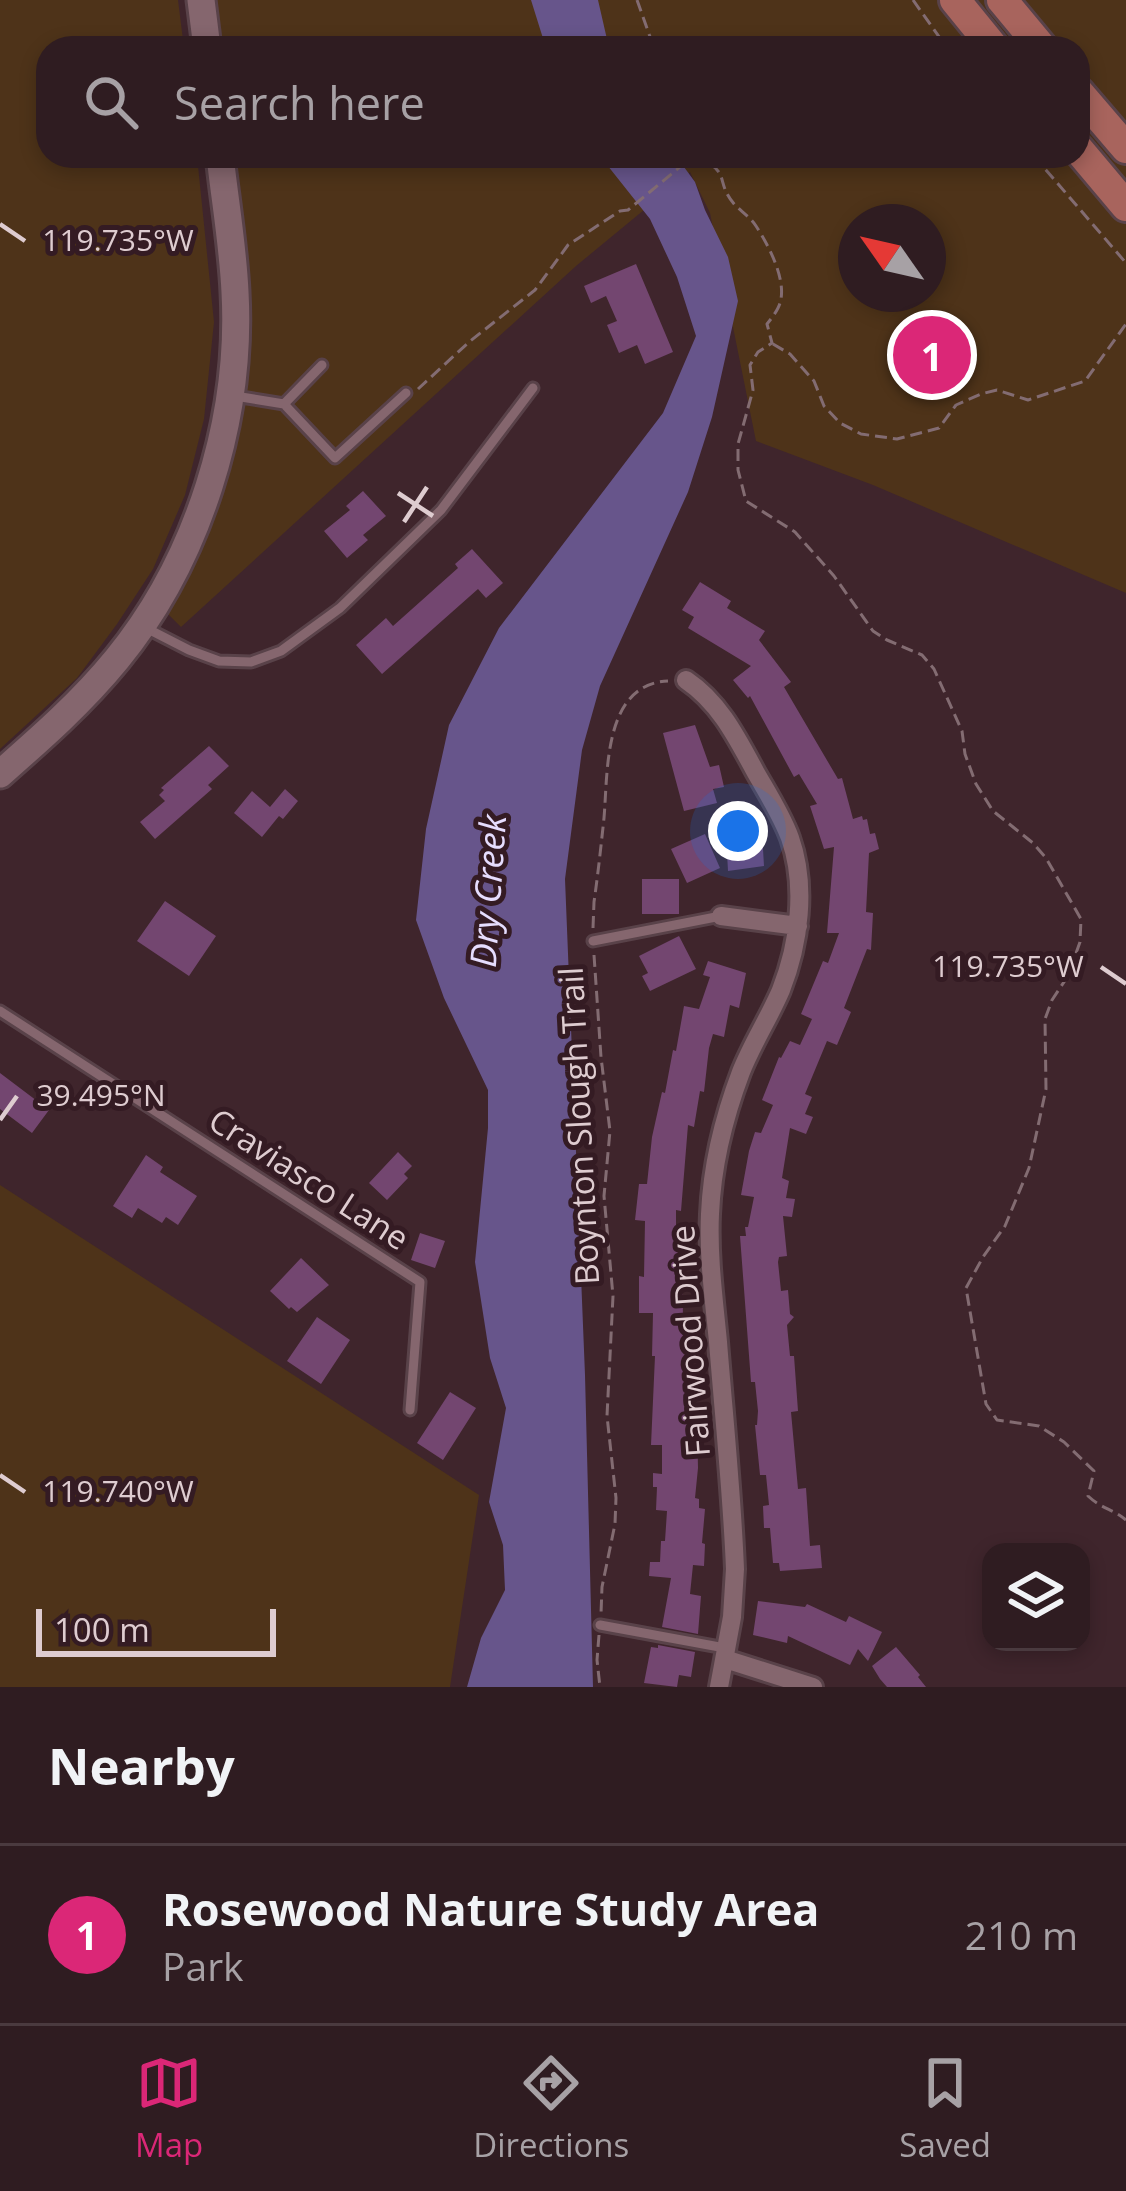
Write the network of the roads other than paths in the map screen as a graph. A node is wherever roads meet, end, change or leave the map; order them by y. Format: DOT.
graph roads {
  1 [pos="201,0"];
  2 [pos="955,0"];
  3 [pos="1002,0"];
  4 [pos="206,36"];
  5 [pos="984,36"];
  6 [pos="1032,36"];
  7 [pos="1090,106"];
  8 [pos="1126,148"];
  9 [pos="1090,163"];
  10 [pos="221,168"];
  11 [pos="1126,206"];
  12 [pos="322,365"];
  13 [pos="533,388"];
  14 [pos="406,394"];
  15 [pos="229,395"];
  16 [pos="284,404"];
  17 [pos="141,626"];
  18 [pos="686,680"];
  19 [pos="0,774"];
  20 [pos="721,916"];
  21 [pos="798,926"];
  22 [pos="593,941"];
  23 [pos="0,1011"];
  24 [pos="410,1410"];
  25 [pos="600,1625"];
  26 [pos="726,1653"];
  27 [pos="719,1687"];
  28 [pos="813,1687"];
  1 -- 4 [label="street"];
  2 -- 5 [label="main road"];
  3 -- 6 [label="main road"];
  7 -- 8 [label="main road"];
  9 -- 11 [label="main road"];
  10 -- 15 [label="street"];
  12 -- 16 [label="lane"];
  13 -- 17 [label="lane"];
  14 -- 16 [label="lane"];
  15 -- 16 [label="lane"];
  15 -- 17 [label="street"];
  17 -- 19 [label="street"];
  18 -- 21 [label="street, Fairwood Drive"];
  20 -- 21 [label="street"];
  20 -- 22 [label="lane"];
  21 -- 26 [label="street, Fairwood Drive"];
  23 -- 24 [label="lane, Craviasco Lane"];
  25 -- 26 [label="lane"];
  26 -- 27 [label="street, Fairwood Drive"];
  26 -- 28 [label="street"];
}
